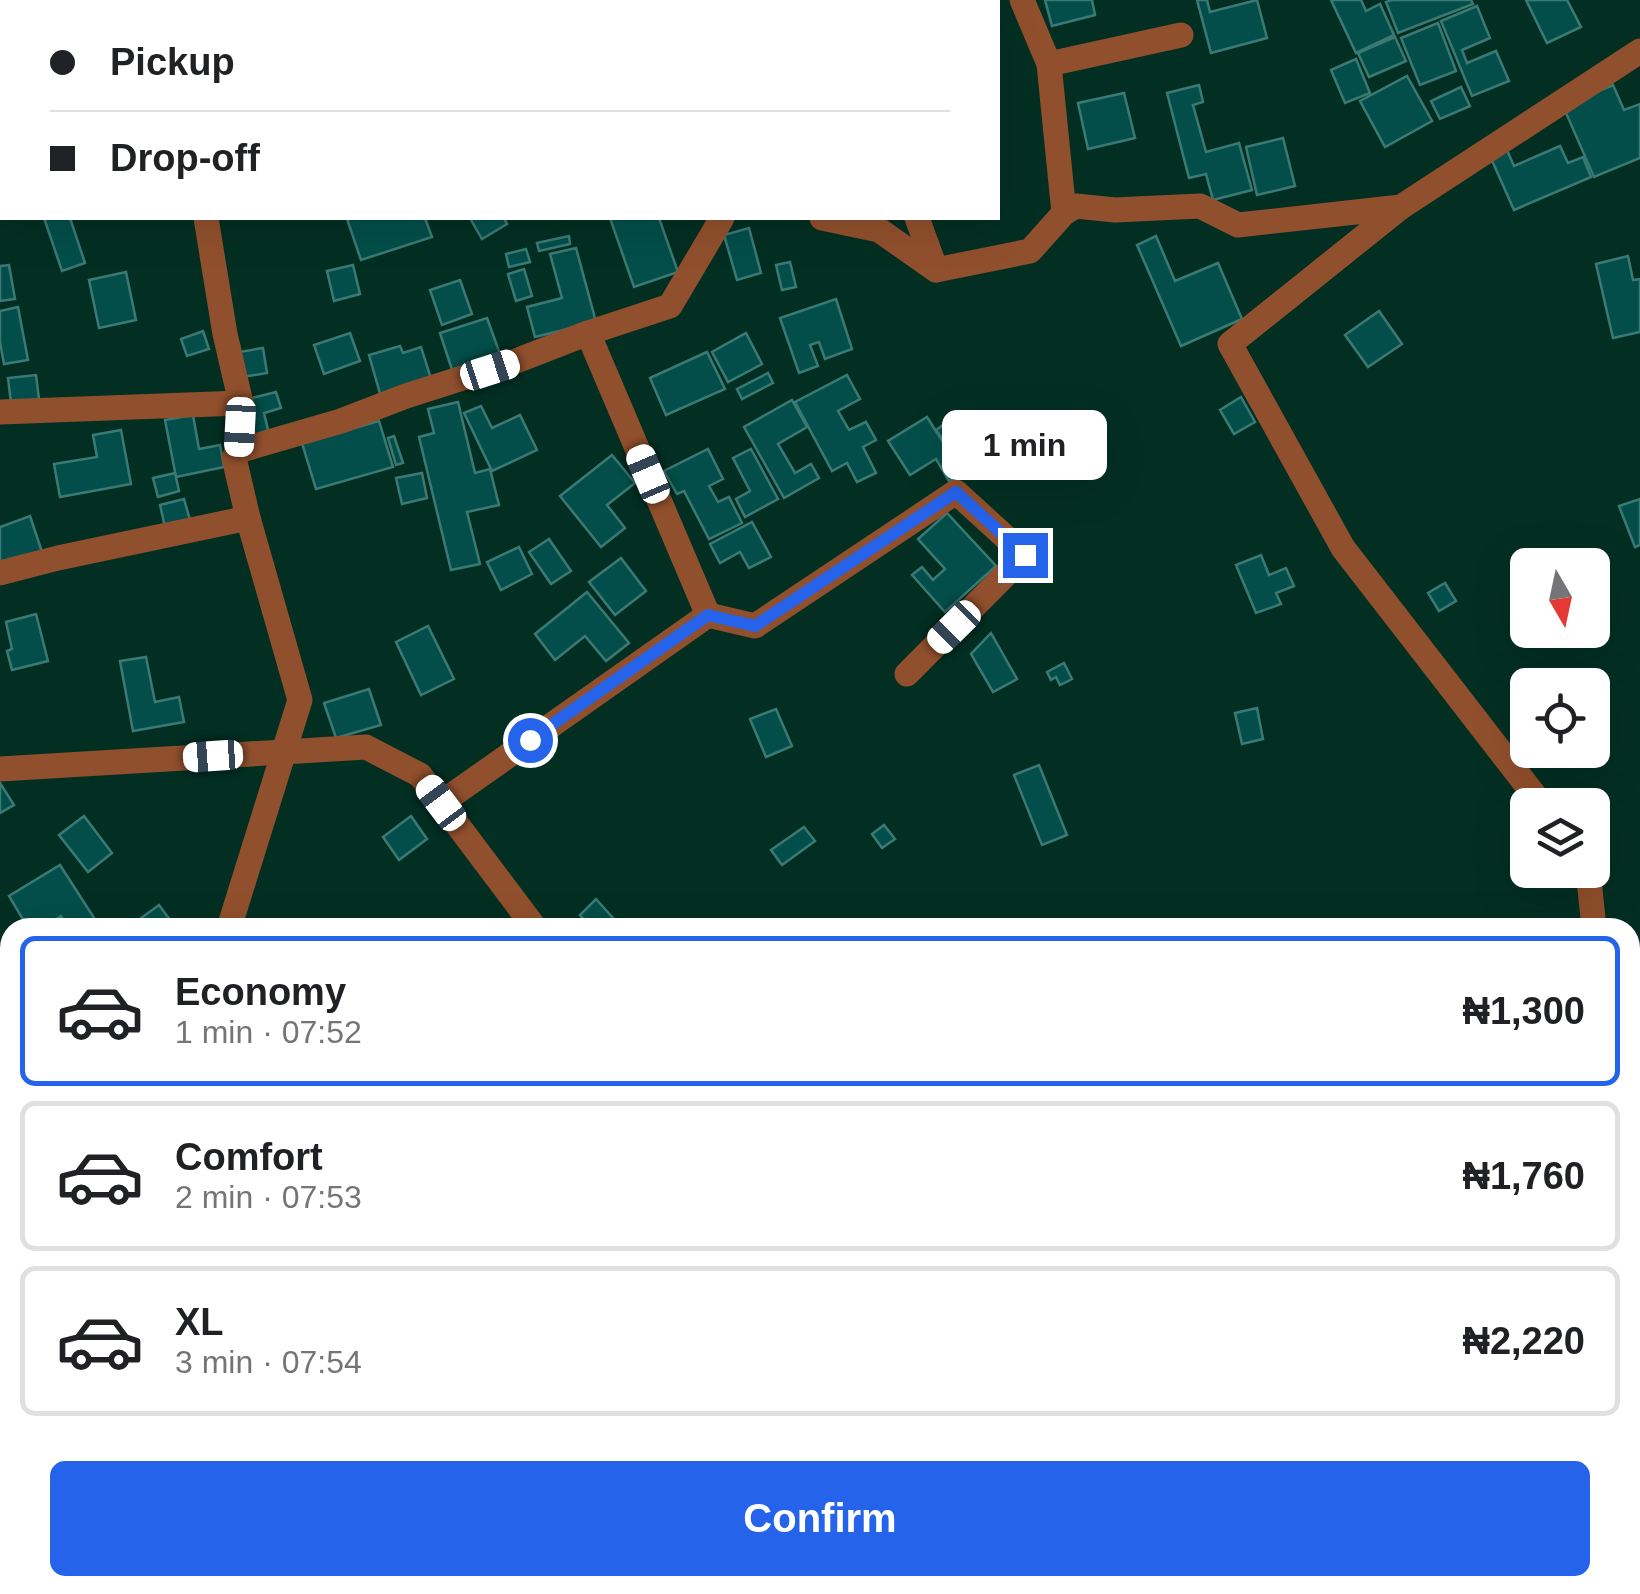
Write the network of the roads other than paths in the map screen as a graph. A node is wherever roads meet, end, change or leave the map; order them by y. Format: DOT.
graph roads {
  1 [pos="1022,0"];
  2 [pos="1181,34"];
  3 [pos="1640,50"];
  4 [pos="1048,64"];
  5 [pos="1401,208"];
  6 [pos="1064,213"];
  7 [pos="206,220"];
  8 [pos="721,220"];
  9 [pos="831,220"];
  10 [pos="918,220"];
  11 [pos="936,270"];
  12 [pos="588,332"];
  13 [pos="241,404"];
  14 [pos="0,412"];
  15 [pos="238,451"];
  16 [pos="248,518"];
  17 [pos="0,573"];
  18 [pos="708,615"];
  19 [pos="908,674"];
  20 [pos="284,752"];
  21 [pos="0,769"];
  22 [pos="1529,788"];
  23 [pos="441,803"];
  24 [pos="1590,888"];
  25 [pos="233,918"];
  26 [pos="527,918"];
  27 [pos="1593,918"];
  1 -- 4 [label="street"];
  2 -- 4 [label="street"];
  3 -- 5 [label="street"];
  4 -- 6 [label="street"];
  5 -- 6 [label="street"];
  5 -- 22 [label="street"];
  6 -- 11 [label="street"];
  7 -- 13 [label="street"];
  8 -- 12 [label="street"];
  9 -- 11 [label="street"];
  10 -- 11 [label="street"];
  12 -- 15 [label="street"];
  12 -- 18 [label="street"];
  13 -- 14 [label="street"];
  13 -- 15 [label="street"];
  15 -- 16 [label="street"];
  16 -- 17 [label="street"];
  16 -- 20 [label="street"];
  18 -- 19 [label="street"];
  18 -- 23 [label="street"];
  20 -- 21 [label="street"];
  20 -- 23 [label="street"];
  20 -- 25 [label="street"];
  23 -- 26 [label="street"];
  24 -- 27 [label="street"];
}
